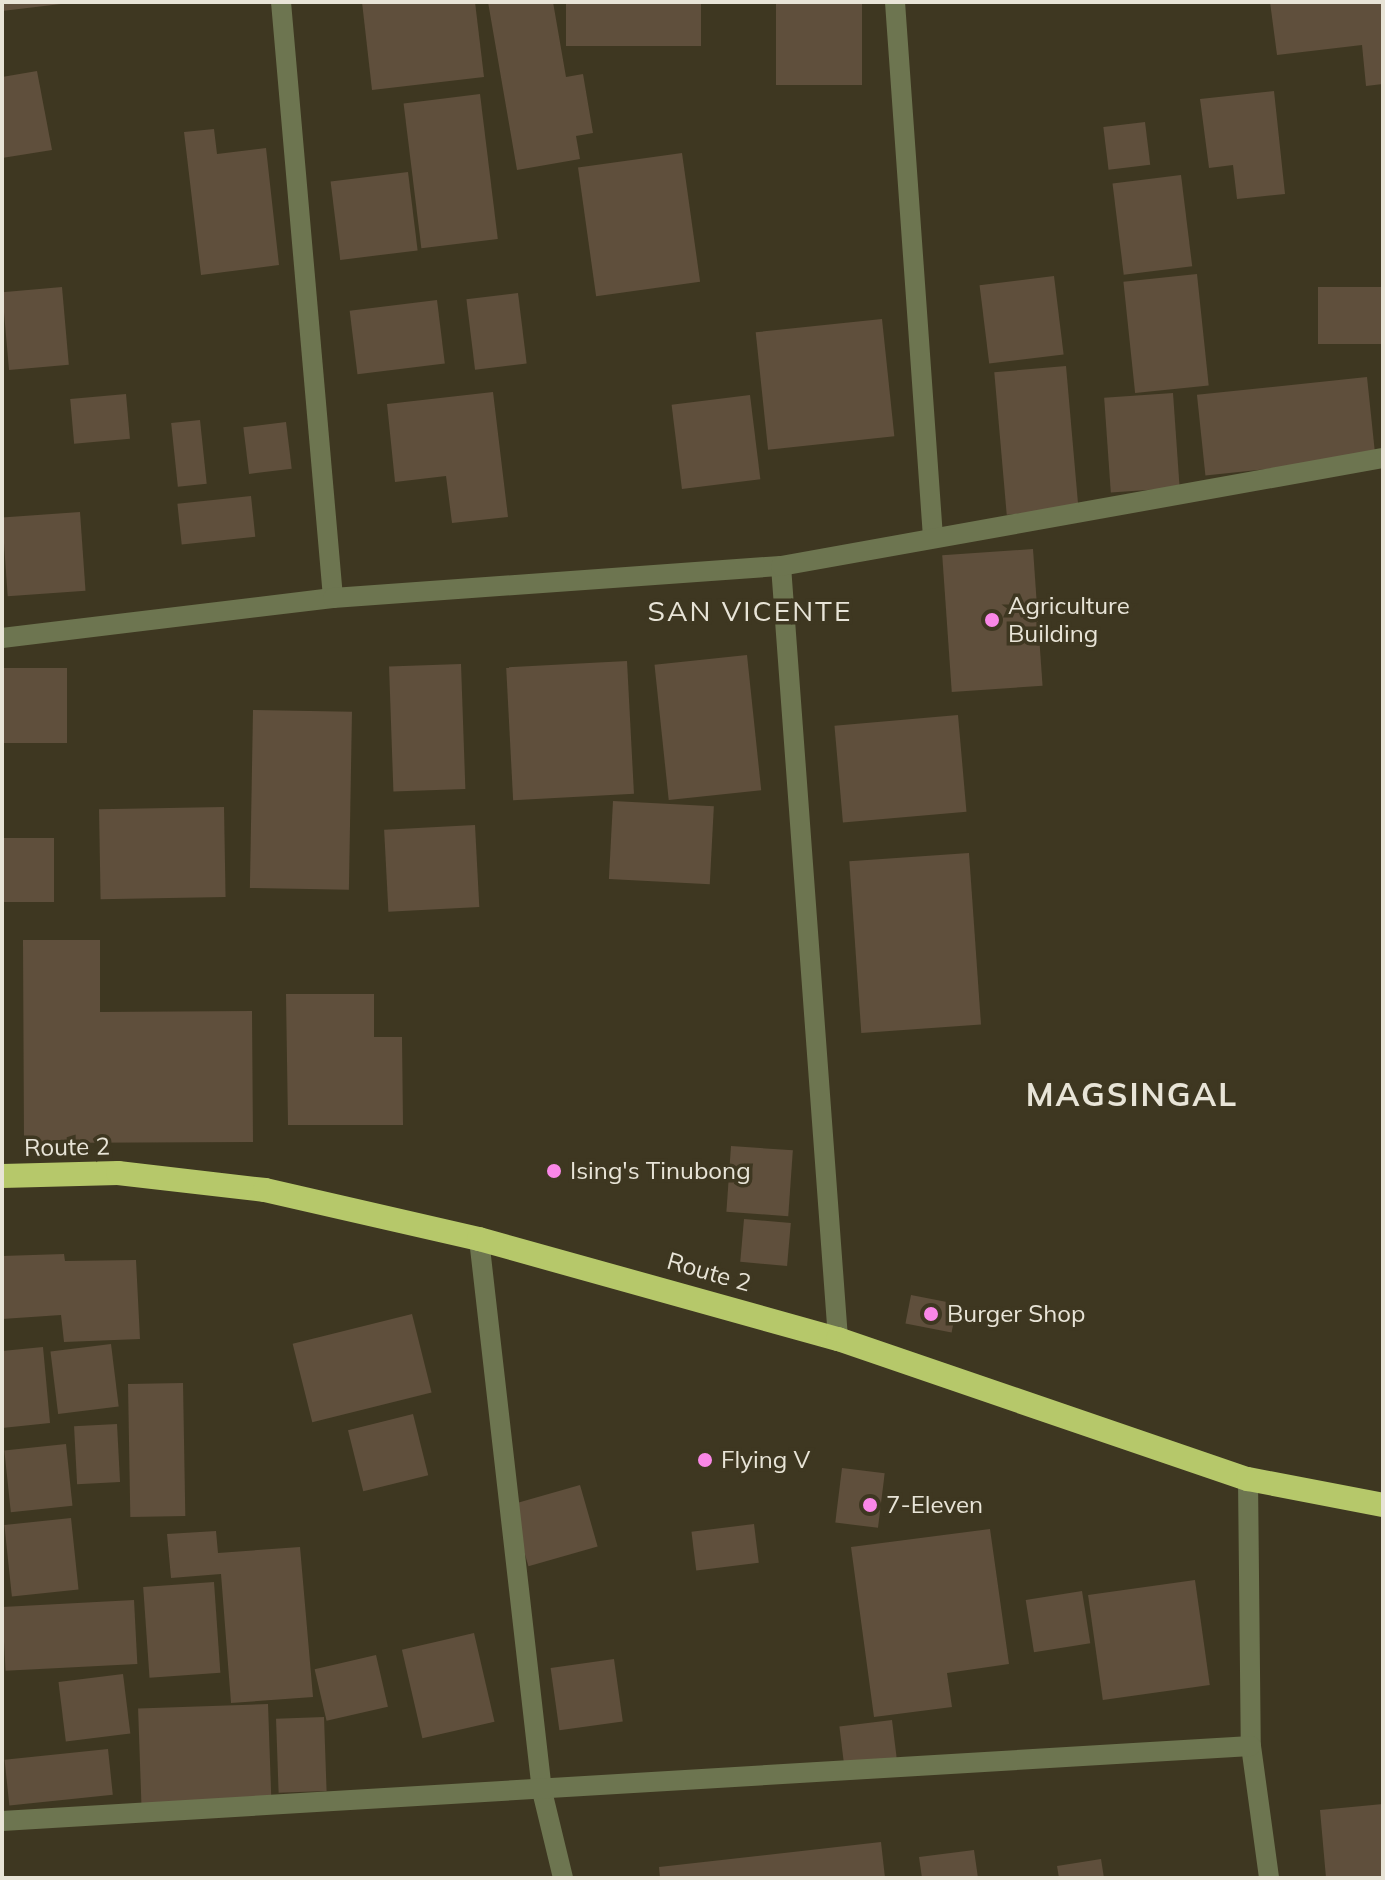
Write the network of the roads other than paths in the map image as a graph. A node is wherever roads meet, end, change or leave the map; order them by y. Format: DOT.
graph roads {
  1 [pos="281,2"];
  2 [pos="895,2"];
  3 [pos="1383,458"];
  4 [pos="933,538"];
  5 [pos="781,566"];
  6 [pos="333,598"];
  7 [pos="2,638"];
  8 [pos="2,1176"];
  9 [pos="479,1239"];
  10 [pos="838,1339"];
  11 [pos="1248,1479"];
  12 [pos="1383,1505"];
  13 [pos="1251,1746"];
  14 [pos="542,1791"];
  15 [pos="2,1821"];
  16 [pos="563,1878"];
  17 [pos="1269,1878"];
  1 -- 6 [label="street"];
  2 -- 4 [label="street"];
  3 -- 4 [label="street"];
  4 -- 5 [label="street"];
  5 -- 6 [label="street"];
  5 -- 10 [label="street"];
  6 -- 7 [label="street"];
  8 -- 9 [label="highway, Route 2"];
  9 -- 10 [label="highway, Route 2"];
  9 -- 14 [label="street"];
  10 -- 11 [label="highway, Route 2"];
  11 -- 12 [label="highway, Route 2"];
  11 -- 13 [label="street"];
  13 -- 14 [label="street"];
  13 -- 17 [label="street"];
  14 -- 15 [label="street"];
  14 -- 16 [label="street"];
}
